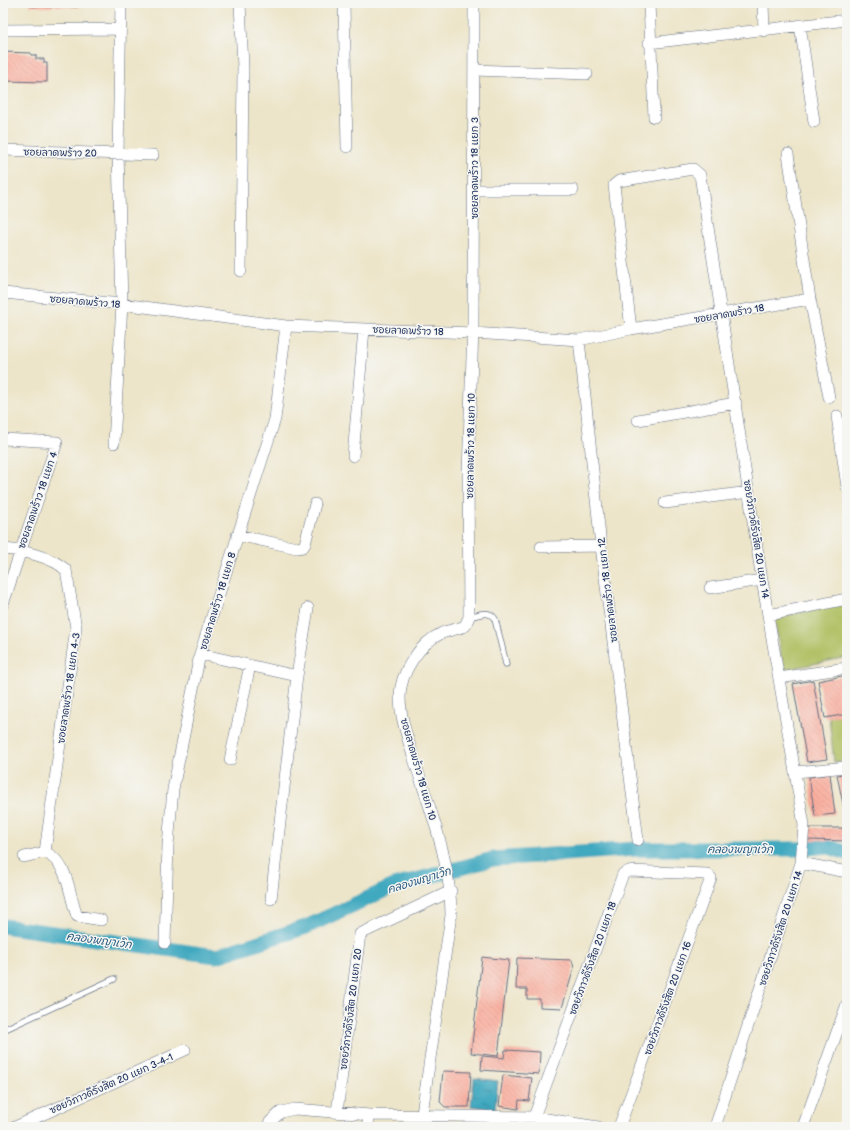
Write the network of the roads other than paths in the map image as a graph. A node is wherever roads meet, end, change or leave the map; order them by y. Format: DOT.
graph roads {
  1 [pos="121,3"];
  2 [pos="240,3"];
  3 [pos="344,3"];
  4 [pos="474,3"];
  5 [pos="649,3"];
  6 [pos="763,3"];
  7 [pos="847,20"];
  8 [pos="800,25"];
  9 [pos="120,29"];
  10 [pos="3,30"];
  11 [pos="764,31"];
  12 [pos="650,43"];
  13 [pos="474,70"];
  14 [pos="587,74"];
  15 [pos="654,117"];
  16 [pos="814,122"];
  17 [pos="347,147"];
  18 [pos="3,150"];
  19 [pos="118,153"];
  20 [pos="788,154"];
  21 [pos="153,155"];
  22 [pos="474,190"];
  23 [pos="573,190"];
  24 [pos="241,271"];
  25 [pos="3,293"];
  26 [pos="810,299"];
  27 [pos="122,304"];
  28 [pos="722,315"];
  29 [pos="286,326"];
  30 [pos="364,329"];
  31 [pos="631,329"];
  32 [pos="473,333"];
  33 [pos="579,340"];
  34 [pos="829,396"];
  35 [pos="736,403"];
  36 [pos="837,416"];
  37 [pos="638,420"];
  38 [pos="3,439"];
  39 [pos="114,443"];
  40 [pos="353,456"];
  41 [pos="845,466"];
  42 [pos="847,487"];
  43 [pos="749,492"];
  44 [pos="665,503"];
  45 [pos="315,504"];
  46 [pos="237,535"];
  47 [pos="601,546"];
  48 [pos="541,547"];
  49 [pos="3,549"];
  50 [pos="20,550"];
  51 [pos="762,580"];
  52 [pos="710,588"];
  53 [pos="847,599"];
  54 [pos="3,604"];
  55 [pos="308,608"];
  56 [pos="769,615"];
  57 [pos="469,617"];
  58 [pos="200,654"];
  59 [pos="506,664"];
  60 [pos="250,665"];
  61 [pos="847,668"];
  62 [pos="297,676"];
  63 [pos="778,678"];
  64 [pos="230,760"];
  65 [pos="847,767"];
  66 [pos="796,772"];
  67 [pos="638,840"];
  68 [pos="45,852"];
  69 [pos="24,856"];
  70 [pos="801,863"];
  71 [pos="847,872"];
  72 [pos="702,873"];
  73 [pos="451,891"];
  74 [pos="271,899"];
  75 [pos="101,920"];
  76 [pos="165,943"];
  77 [pos="114,980"];
  78 [pos="847,1004"];
  79 [pos="3,1030"];
  80 [pos="185,1050"];
  81 [pos="337,1112"];
  82 [pos="370,1115"];
  83 [pos="423,1116"];
  84 [pos="534,1117"];
  85 [pos="15,1127"];
  86 [pos="267,1127"];
  87 [pos="367,1127"];
  88 [pos="420,1127"];
  89 [pos="598,1127"];
  90 [pos="619,1127"];
  91 [pos="715,1127"];
  92 [pos="803,1127"];
  1 -- 9 [label="street"];
  2 -- 24 [label="street"];
  3 -- 17 [label="street"];
  4 -- 13 [label="street, ซอยลาดพร้าว 18 แยก 3"];
  5 -- 12 [label="street"];
  6 -- 11 [label="street"];
  7 -- 8 [label="street"];
  8 -- 11 [label="street"];
  8 -- 16 [label="street"];
  9 -- 10 [label="street"];
  9 -- 19 [label="street"];
  11 -- 12 [label="street"];
  12 -- 15 [label="street"];
  13 -- 14 [label="street"];
  13 -- 22 [label="street, ซอยลาดพร้าว 18 แยก 3"];
  18 -- 19 [label="street, ซอยลาดพร้าว 20"];
  19 -- 21 [label="street, ซอยลาดพร้าว 20"];
  19 -- 27 [label="street"];
  20 -- 26 [label="street"];
  22 -- 23 [label="street"];
  22 -- 32 [label="street, ซอยลาดพร้าว 18 แยก 3"];
  25 -- 27 [label="street, ซอยลาดพร้าว 18"];
  26 -- 28 [label="street, ซอยลาดพร้าว 18"];
  26 -- 34 [label="street"];
  27 -- 29 [label="street, ซอยลาดพร้าว 18"];
  27 -- 39 [label="street"];
  28 -- 31 [label="street, ซอยลาดพร้าว 18"];
  28 -- 31 [label="street, ซอยวิภาวดีรังสิต 20 แยก 14"];
  28 -- 35 [label="street, ซอยวิภาวดีรังสิต 20 แยก 14"];
  29 -- 30 [label="street, ซอยลาดพร้าว 18"];
  29 -- 46 [label="street, ซอยลาดพร้าว 18 แยก 8"];
  30 -- 32 [label="street, ซอยลาดพร้าว 18"];
  30 -- 40 [label="street"];
  31 -- 33 [label="street, ซอยลาดพร้าว 18"];
  32 -- 33 [label="street, ซอยลาดพร้าว 18"];
  32 -- 57 [label="street, ซอยลาดพร้าว 18 แยก 10"];
  33 -- 47 [label="street, ซอยลาดพร้าว 18 แยก 12"];
  35 -- 37 [label="street"];
  35 -- 43 [label="street, ซอยวิภาวดีรังสิต 20 แยก 14"];
  36 -- 41 [label="street"];
  38 -- 50 [label="street, ซอยลาดพร้าว 18 แยก 4"];
  41 -- 42 [label="street"];
  43 -- 44 [label="street"];
  43 -- 51 [label="street, ซอยวิภาวดีรังสิต 20 แยก 14"];
  45 -- 46 [label="street"];
  46 -- 58 [label="street, ซอยลาดพร้าว 18 แยก 8"];
  47 -- 48 [label="street"];
  47 -- 67 [label="street, ซอยลาดพร้าว 18 แยก 12"];
  49 -- 50 [label="street, ซอยลาดพร้าว 18 แยก 4-3"];
  50 -- 54 [label="street, ซอยลาดพร้าว 18 แยก 4"];
  50 -- 68 [label="street, ซอยลาดพร้าว 18 แยก 4-3"];
  51 -- 52 [label="street"];
  51 -- 56 [label="street, ซอยวิภาวดีรังสิต 20 แยก 14"];
  53 -- 56 [label="street"];
  55 -- 62 [label="street"];
  56 -- 63 [label="street, ซอยวิภาวดีรังสิต 20 แยก 14"];
  57 -- 59 [label="lane"];
  57 -- 73 [label="street, ซอยลาดพร้าว 18 แยก 10"];
  58 -- 60 [label="street, ซอยลาดพร้าว 18 แยก 8"];
  58 -- 76 [label="street"];
  60 -- 62 [label="street, ซอยลาดพร้าว 18 แยก 8"];
  60 -- 64 [label="street"];
  61 -- 63 [label="street"];
  62 -- 74 [label="street"];
  63 -- 66 [label="street, ซอยวิภาวดีรังสิต 20 แยก 14"];
  65 -- 66 [label="street"];
  66 -- 70 [label="street, ซอยวิภาวดีรังสิต 20 แยก 14"];
  68 -- 69 [label="street"];
  68 -- 75 [label="street"];
  70 -- 71 [label="street"];
  70 -- 91 [label="street, ซอยวิภาวดีรังสิต 20 แยก 14"];
  72 -- 84 [label="street, ซอยวิภาวดีรังสิต 20 แยก 18"];
  72 -- 90 [label="street, ซอยวิภาวดีรังสิต 20 แยก 16"];
  73 -- 81 [label="street, ซอยวิภาวดีรังสิต 20 แยก 20"];
  73 -- 83 [label="street, ซอยลาดพร้าว 18 แยก 10"];
  77 -- 79 [label="lane"];
  78 -- 92 [label="street"];
  80 -- 85 [label="street, ซอยวิภาวดีรังสิต 20 แยก 3-4-1"];
  81 -- 82 [label="street"];
  81 -- 86 [label="street"];
  82 -- 83 [label="street"];
  82 -- 87 [label="street"];
  83 -- 84 [label="street"];
  83 -- 88 [label="street, ซอยลาดพร้าว 18 แยก 10"];
  84 -- 89 [label="street"];
}
